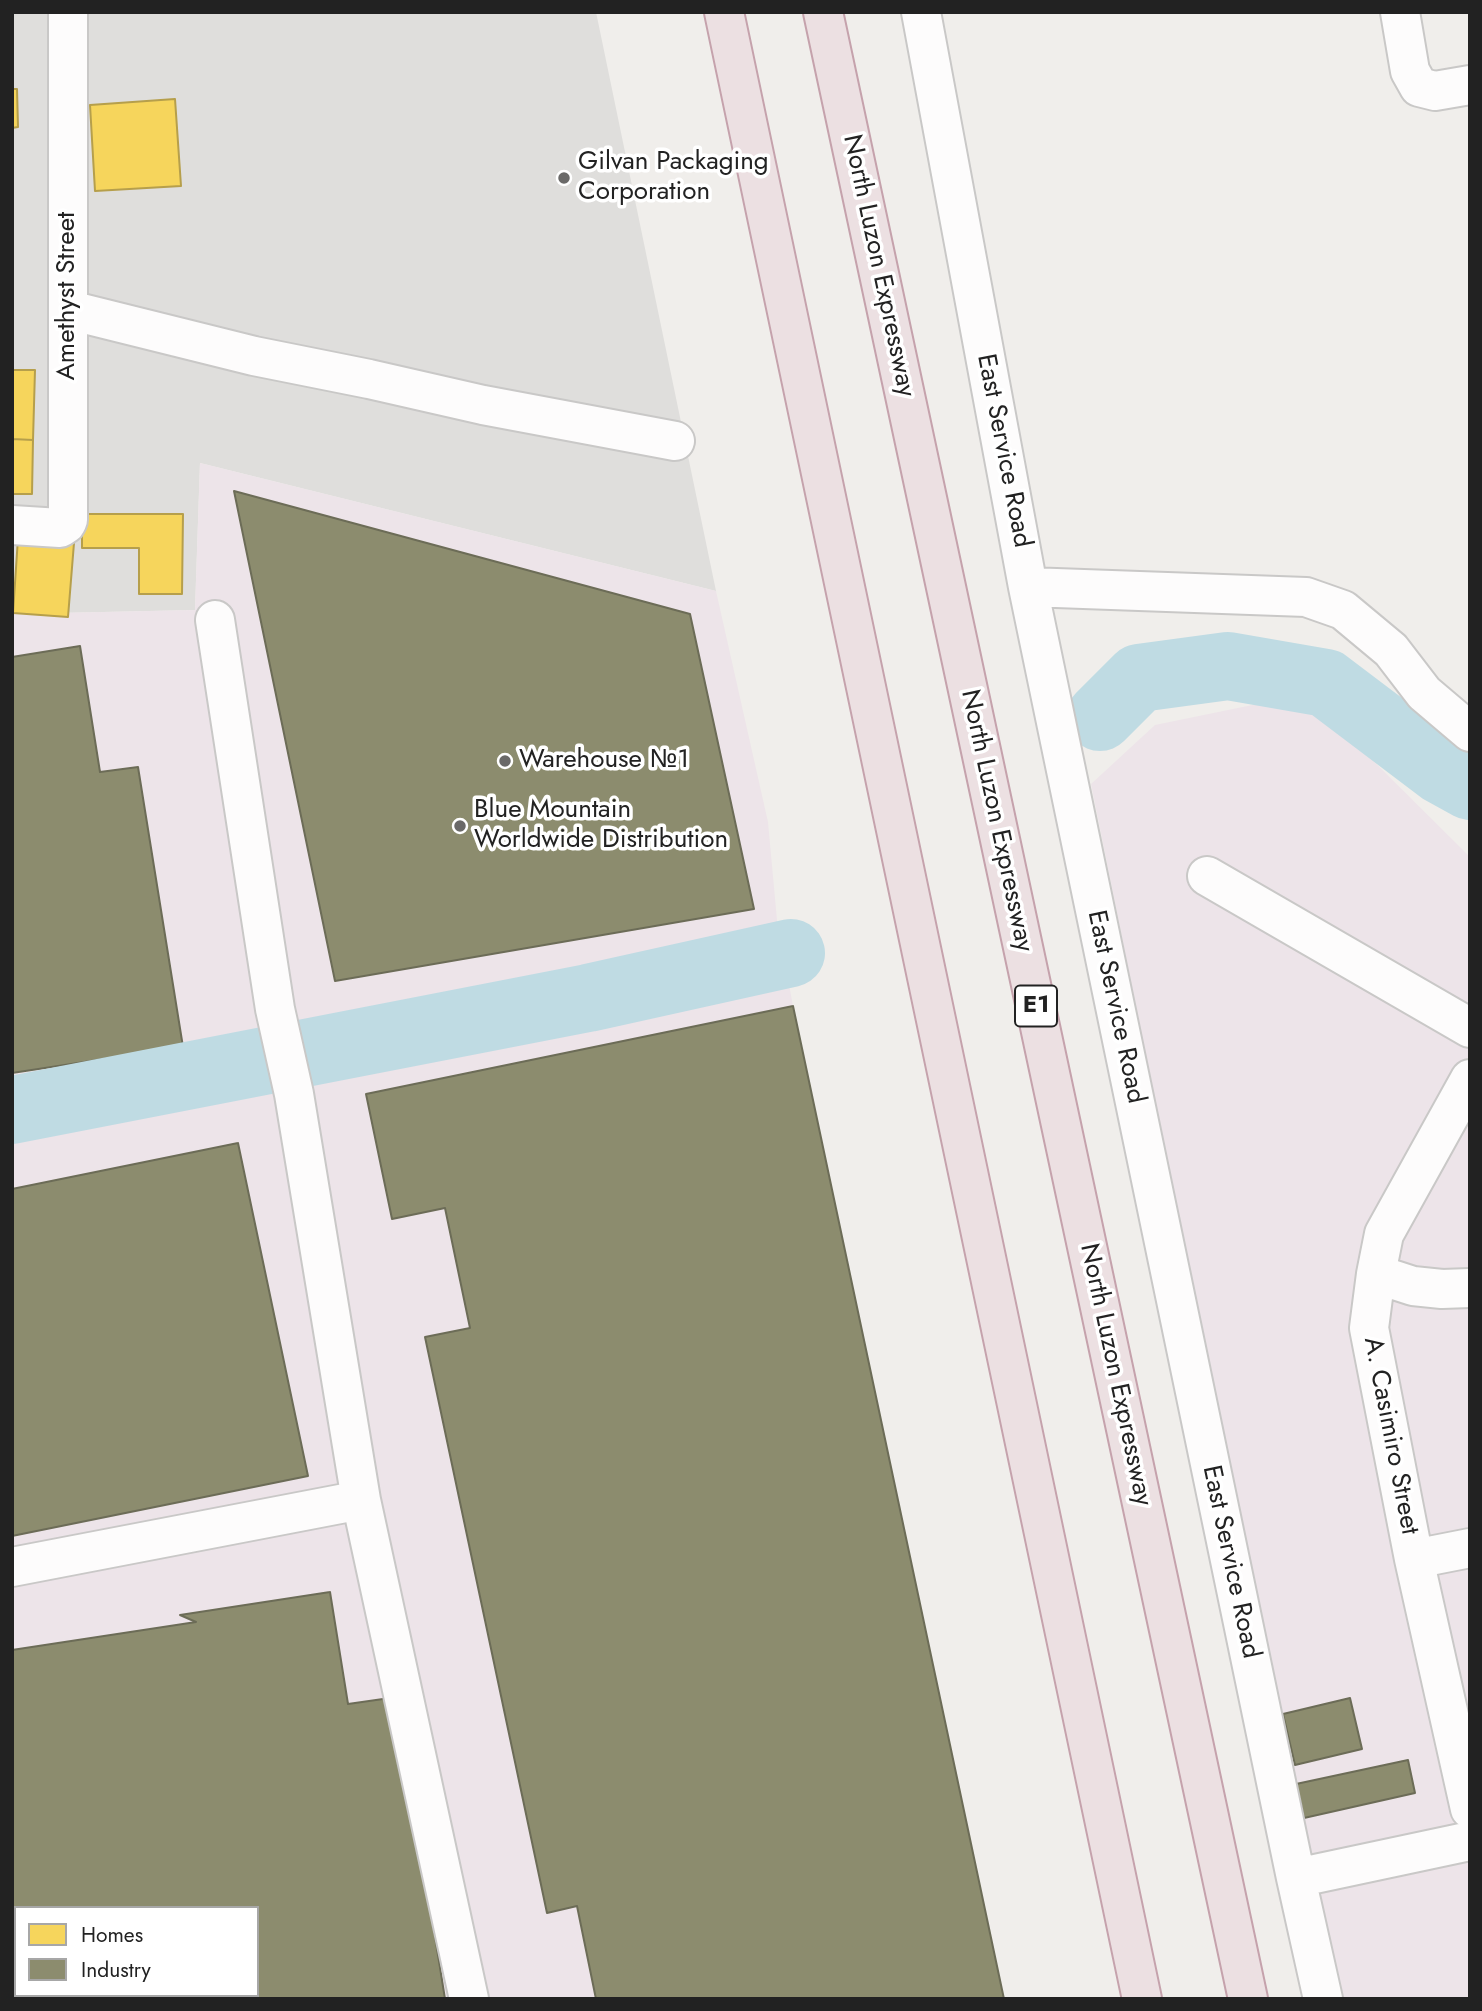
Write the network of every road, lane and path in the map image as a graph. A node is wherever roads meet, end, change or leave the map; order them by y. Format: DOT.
graph roads {
  1 [pos="68,12"];
  2 [pos="724,12"];
  3 [pos="823,12"];
  4 [pos="921,12"];
  5 [pos="1400,12"];
  6 [pos="1470,85"];
  7 [pos="69,310"];
  8 [pos="675,441"];
  9 [pos="12,525"];
  10 [pos="1028,587"];
  11 [pos="215,620"];
  12 [pos="1470,732"];
  13 [pos="1206,876"];
  14 [pos="1470,1028"];
  15 [pos="1470,1079"];
  16 [pos="1376,1274"];
  17 [pos="1470,1288"];
  18 [pos="361,1500"];
  19 [pos="1470,1548"];
  20 [pos="1414,1559"];
  21 [pos="12,1567"];
  22 [pos="1470,1809"];
  23 [pos="1470,1841"];
  24 [pos="1296,1878"];
  25 [pos="469,1999"];
  26 [pos="1142,1999"];
  27 [pos="1248,1999"];
  28 [pos="1323,1999"];
  1 -- 7 [label="street, Amethyst Street"];
  2 -- 26 [label="highway"];
  3 -- 27 [label="highway, North Luzon Expressway / E1"];
  4 -- 10 [label="street, East Service Road"];
  5 -- 6 [label="street"];
  7 -- 8 [label="street"];
  7 -- 9 [label="street, Amethyst Street"];
  10 -- 12 [label="street"];
  10 -- 24 [label="street, East Service Road"];
  11 -- 18 [label="street"];
  13 -- 14 [label="street"];
  15 -- 16 [label="street, A. Casimiro Street"];
  16 -- 17 [label="street"];
  16 -- 20 [label="street, A. Casimiro Street"];
  18 -- 21 [label="street"];
  18 -- 25 [label="street"];
  19 -- 20 [label="street"];
  20 -- 22 [label="street, A. Casimiro Street"];
  23 -- 24 [label="street"];
  24 -- 28 [label="street, East Service Road"];
}
